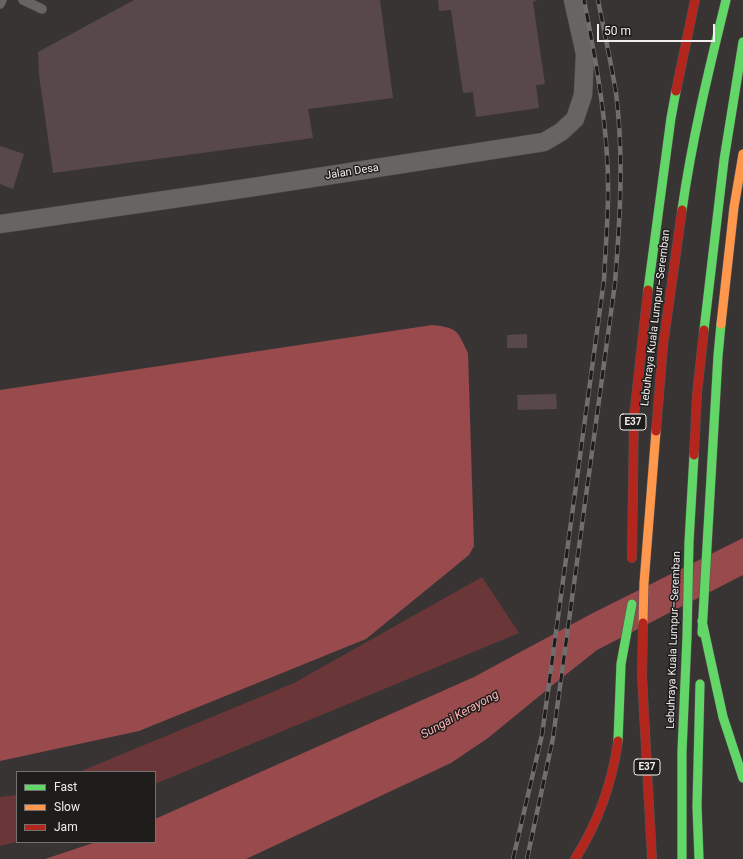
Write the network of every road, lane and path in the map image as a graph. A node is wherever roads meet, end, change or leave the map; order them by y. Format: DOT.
graph roads {
  1 [pos="2,0"];
  2 [pos="23,0"];
  3 [pos="573,0"];
  4 [pos="695,0"];
  5 [pos="700,0"];
  6 [pos="726,0"];
  7 [pos="0,4"];
  8 [pos="42,9"];
  9 [pos="684,14"];
  10 [pos="688,34"];
  11 [pos="743,42"];
  12 [pos="743,154"];
  13 [pos="0,224"];
  14 [pos="632,568"];
  15 [pos="702,620"];
  16 [pos="632,656"];
  17 [pos="701,660"];
  18 [pos="701,675"];
  19 [pos="635,709"];
  20 [pos="743,778"];
  21 [pos="575,859"];
  22 [pos="652,859"];
  23 [pos="682,859"];
  24 [pos="699,859"];
  1 -- 7 [label="lane"];
  2 -- 8 [label="lane"];
  3 -- 13 [label="street, Jalan Desa"];
  4 -- 10 [label="highway"];
  5 -- 10 [label="highway"];
  6 -- 22 [label="highway, Lebuhraya Kuala Lumpur–Seremban / E37"];
  9 -- 10 [label="highway"];
  10 -- 14 [label="highway, E37"];
  11 -- 23 [label="highway, Lebuhraya Kuala Lumpur–Seremban"];
  12 -- 15 [label="highway"];
  15 -- 17 [label="highway"];
  15 -- 20 [label="highway"];
  16 -- 21 [label="highway"];
  18 -- 24 [label="highway"];
  19 -- 22 [label="highway, E37"];
}
